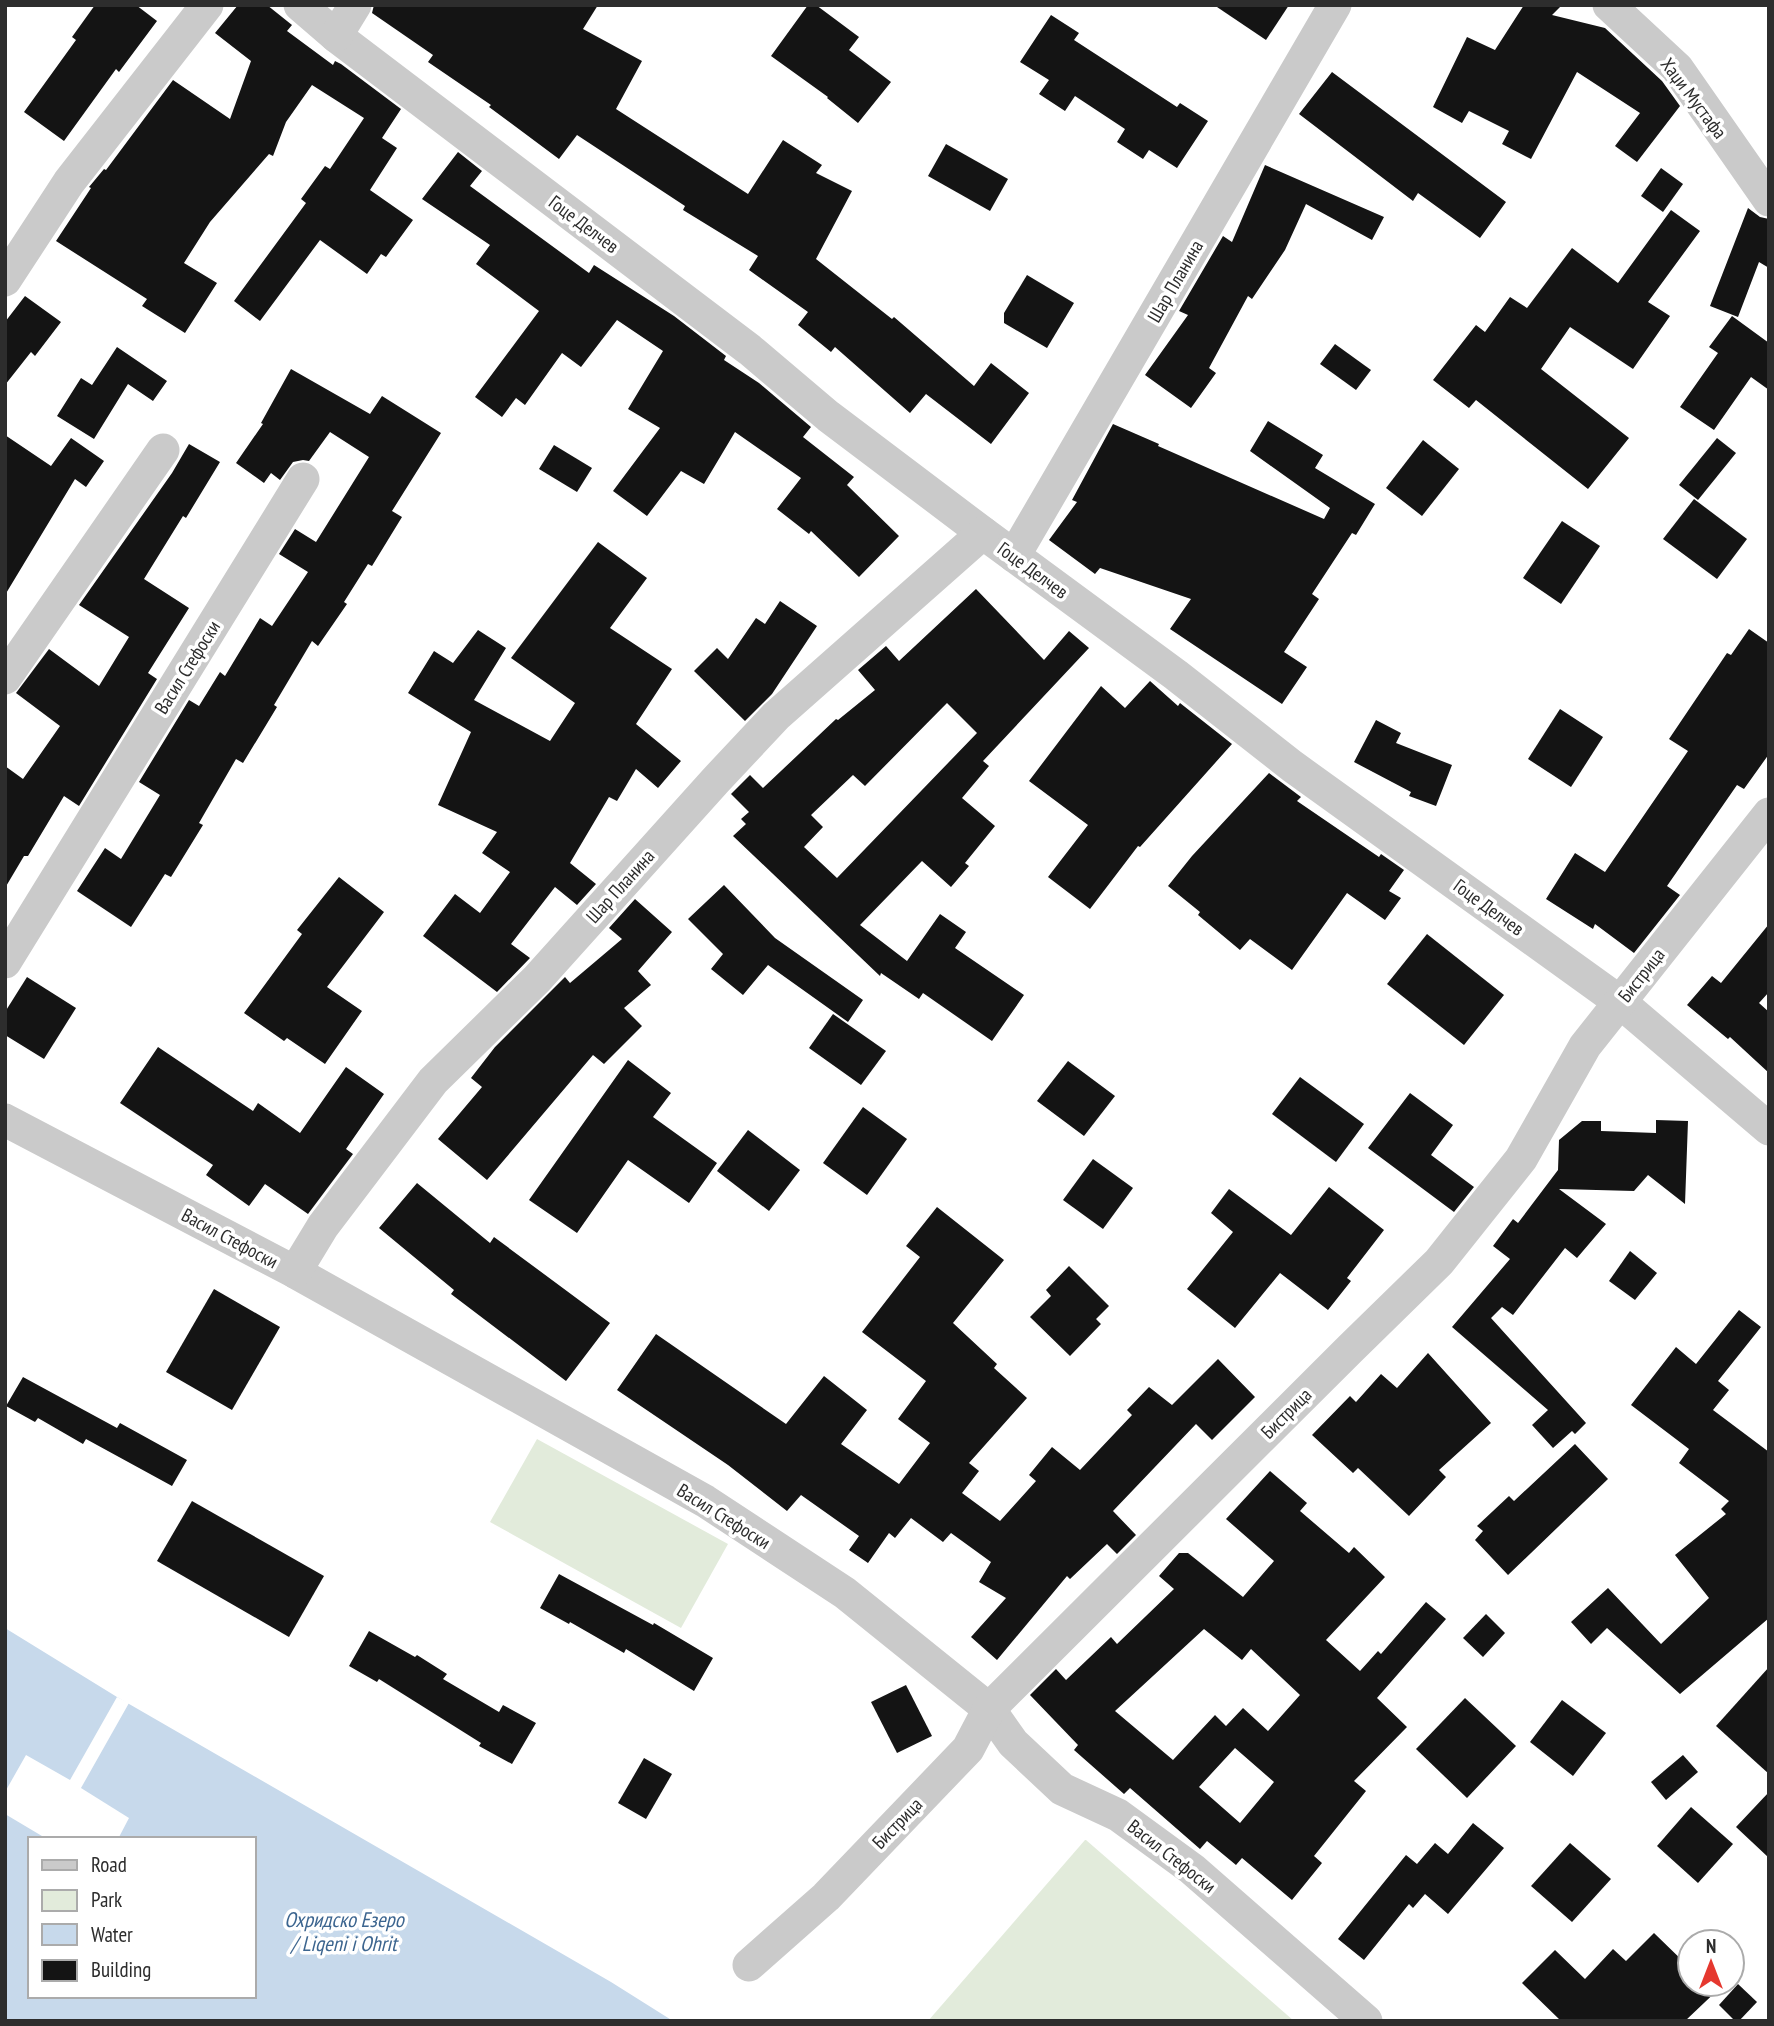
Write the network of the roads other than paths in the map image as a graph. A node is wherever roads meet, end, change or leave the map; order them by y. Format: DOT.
graph roads {
  1 [pos="207,5"];
  2 [pos="300,5"];
  3 [pos="355,5"];
  4 [pos="1335,5"];
  5 [pos="1609,5"];
  6 [pos="336,36"];
  7 [pos="1769,200"];
  8 [pos="5,280"];
  9 [pos="163,450"];
  10 [pos="303,479"];
  11 [pos="983,533"];
  12 [pos="1014,555"];
  13 [pos="5,678"];
  14 [pos="1769,814"];
  15 [pos="5,962"];
  16 [pos="1620,1002"];
  17 [pos="5,1120"];
  18 [pos="1769,1129"];
  19 [pos="295,1272"];
  20 [pos="989,1709"];
  21 [pos="749,1965"];
  22 [pos="1366,2021"];
  1 -- 8 [label="street"];
  2 -- 6 [label="street, Гоце Делчев"];
  3 -- 6 [label="street"];
  4 -- 12 [label="street, Шар Планина"];
  5 -- 7 [label="street, Хаџи Мустафа"];
  6 -- 11 [label="street, Гоце Делчев"];
  9 -- 13 [label="street"];
  10 -- 15 [label="street, Васил Стефоски"];
  11 -- 12 [label="street, Гоце Делчев"];
  11 -- 19 [label="street, Шар Планина"];
  12 -- 16 [label="street, Гоце Делчев"];
  14 -- 16 [label="street, Бистрица"];
  16 -- 18 [label="street, Гоце Делчев"];
  16 -- 20 [label="street, Бистрица"];
  17 -- 19 [label="street, Васил Стефоски"];
  19 -- 20 [label="street, Васил Стефоски"];
  20 -- 21 [label="street, Бистрица"];
  20 -- 22 [label="street, Васил Стефоски"];
}
